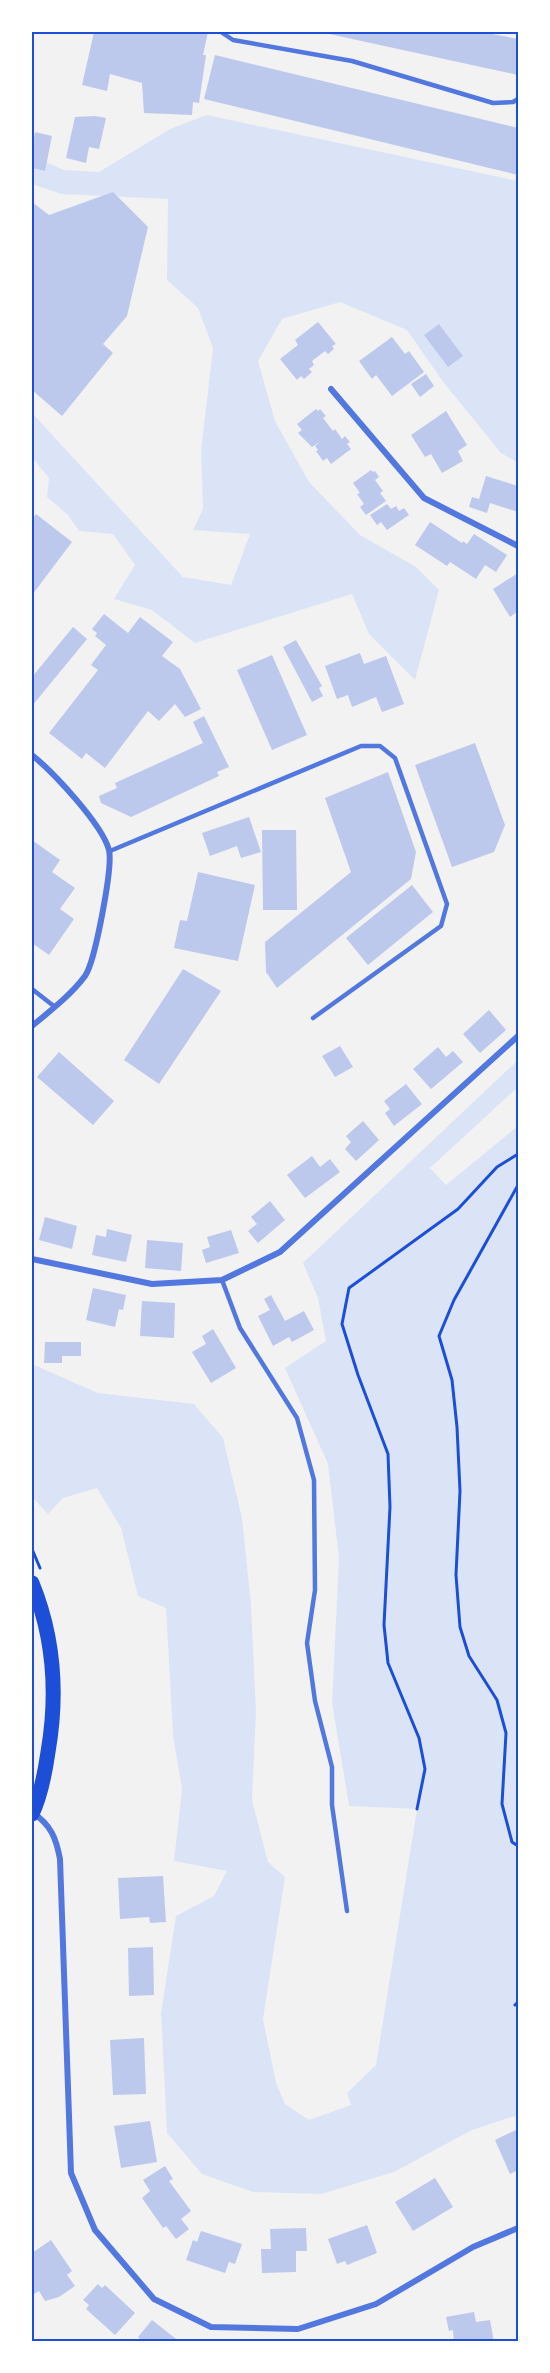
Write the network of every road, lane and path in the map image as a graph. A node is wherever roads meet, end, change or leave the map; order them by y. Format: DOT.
graph roads {
  1 [pos="221,32"];
  2 [pos="519,99"];
  3 [pos="331,389"];
  4 [pos="519,546"];
  5 [pos="32,755"];
  6 [pos="110,851"];
  7 [pos="32,989"];
  8 [pos="55,1007"];
  9 [pos="313,1018"];
  10 [pos="32,1026"];
  11 [pos="519,1036"];
  12 [pos="519,1154"];
  13 [pos="519,1185"];
  14 [pos="32,1259"];
  15 [pos="222,1280"];
  16 [pos="32,1582"];
  17 [pos="417,1809"];
  18 [pos="32,1813"];
  19 [pos="519,1846"];
  20 [pos="347,1911"];
  21 [pos="519,2228"];
  1 -- 2 [label="lane"];
  3 -- 4 [label="street"];
  5 -- 6 [label="street"];
  6 -- 8 [label="street"];
  6 -- 9 [label="lane"];
  7 -- 8 [label="lane"];
  8 -- 10 [label="street"];
  11 -- 15 [label="street"];
  12 -- 17 [label="path"];
  13 -- 19 [label="path"];
  14 -- 15 [label="street"];
  15 -- 20 [label="lane"];
  16 -- 18 [label="main road"];
  18 -- 21 [label="street"];
}
